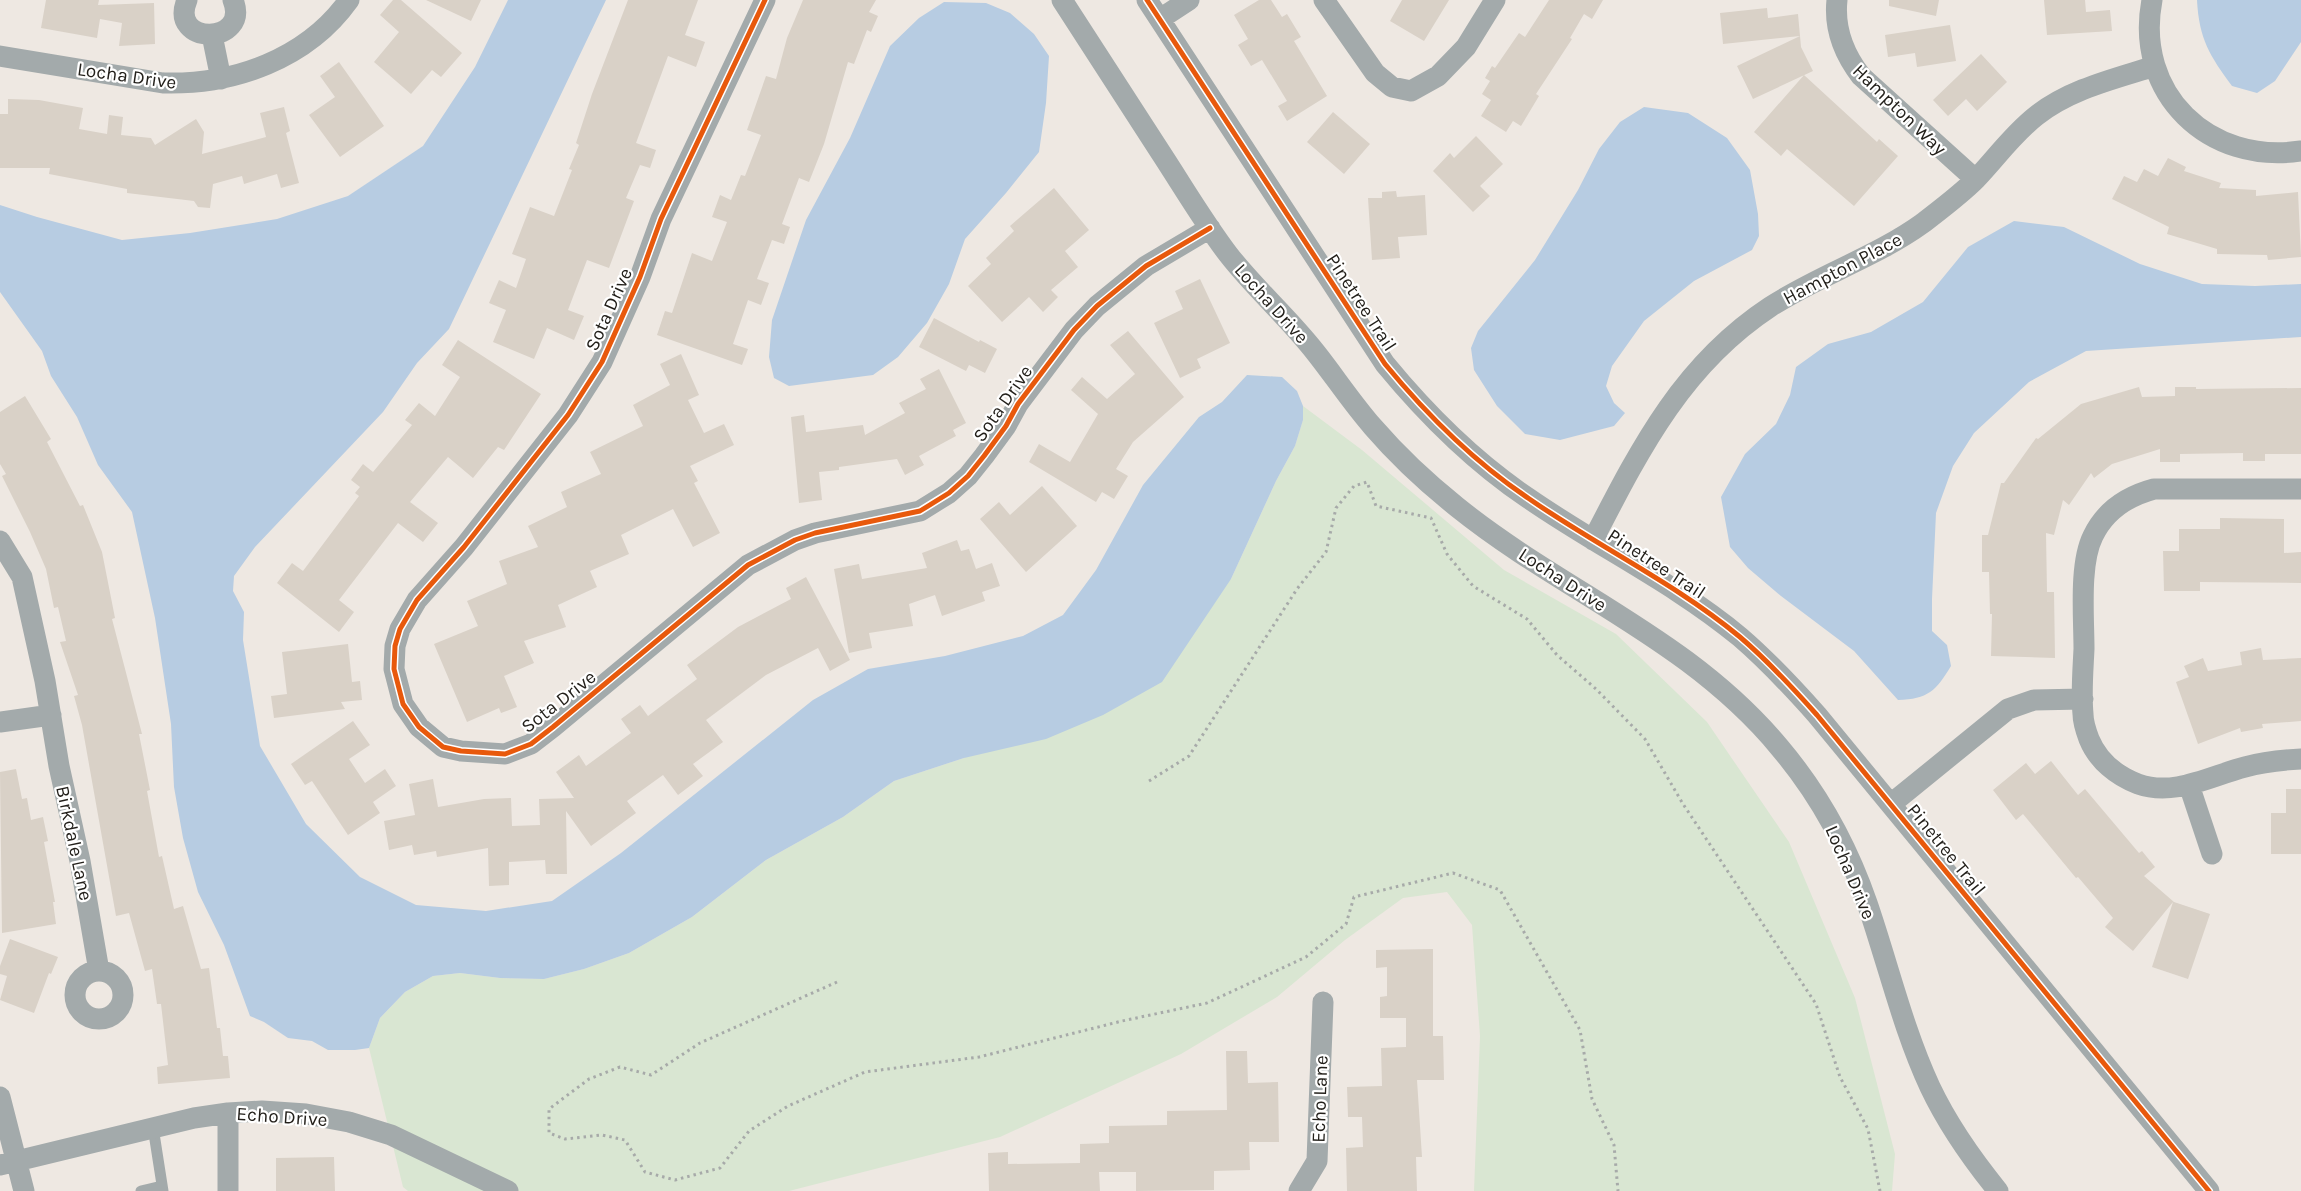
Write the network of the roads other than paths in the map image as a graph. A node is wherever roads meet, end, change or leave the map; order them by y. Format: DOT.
graph roads {
  1 [pos="187,0"];
  2 [pos="233,0"];
  3 [pos="349,0"];
  4 [pos="765,0"];
  5 [pos="1062,0"];
  6 [pos="1147,0"];
  7 [pos="1189,0"];
  8 [pos="1324,0"];
  9 [pos="1495,0"];
  10 [pos="1837,0"];
  11 [pos="2152,0"];
  12 [pos="1160,19"];
  13 [pos="212,36"];
  14 [pos="0,56"];
  15 [pos="2155,66"];
  16 [pos="221,79"];
  17 [pos="2301,151"];
  18 [pos="1975,180"];
  19 [pos="1210,228"];
  20 [pos="2301,489"];
  21 [pos="1593,540"];
  22 [pos="0,541"];
  23 [pos="2083,699"];
  24 [pos="51,715"];
  25 [pos="0,722"];
  26 [pos="2301,759"];
  27 [pos="2189,785"];
  28 [pos="1891,804"];
  29 [pos="2212,854"];
  30 [pos="99,971"];
  31 [pos="1323,1002"];
  32 [pos="0,1097"];
  33 [pos="228,1113"];
  34 [pos="153,1127"];
  35 [pos="8,1163"];
  36 [pos="162,1189"];
  37 [pos="24,1191"];
  38 [pos="141,1191"];
  39 [pos="228,1191"];
  40 [pos="508,1191"];
  41 [pos="1299,1191"];
  42 [pos="1998,1191"];
  43 [pos="2209,1191"];
  1 -- 13 [label="street"];
  2 -- 13 [label="street"];
  3 -- 16 [label="street, Locha Drive"];
  4 -- 19 [label="street, Sota Drive"];
  5 -- 19 [label="street, Locha Drive"];
  6 -- 12 [label="street, Pinetree Trail"];
  7 -- 12 [label="street"];
  8 -- 9 [label="street"];
  10 -- 18 [label="street, Hampton Way"];
  11 -- 15 [label="street"];
  12 -- 21 [label="street, Pinetree Trail"];
  13 -- 16 [label="street"];
  14 -- 16 [label="street, Locha Drive"];
  15 -- 17 [label="street"];
  15 -- 18 [label="street, Hampton Place"];
  18 -- 21 [label="street, Hampton Place"];
  19 -- 42 [label="street, Locha Drive"];
  20 -- 23 [label="street"];
  21 -- 28 [label="street, Pinetree Trail"];
  22 -- 24 [label="street, Birkdale Lane"];
  23 -- 27 [label="street"];
  23 -- 28 [label="street"];
  24 -- 25 [label="street"];
  24 -- 30 [label="street, Birkdale Lane"];
  26 -- 27 [label="street"];
  27 -- 29 [label="street"];
  28 -- 43 [label="street, Pinetree Trail"];
  31 -- 41 [label="street, Echo Lane"];
  32 -- 35 [label="street"];
  33 -- 34 [label="street, Echo Drive"];
  33 -- 39 [label="street"];
  33 -- 40 [label="street, Echo Drive"];
  34 -- 35 [label="street, Echo Drive"];
  34 -- 36 [label="lane"];
  35 -- 37 [label="street"];
  36 -- 38 [label="lane"];
}
